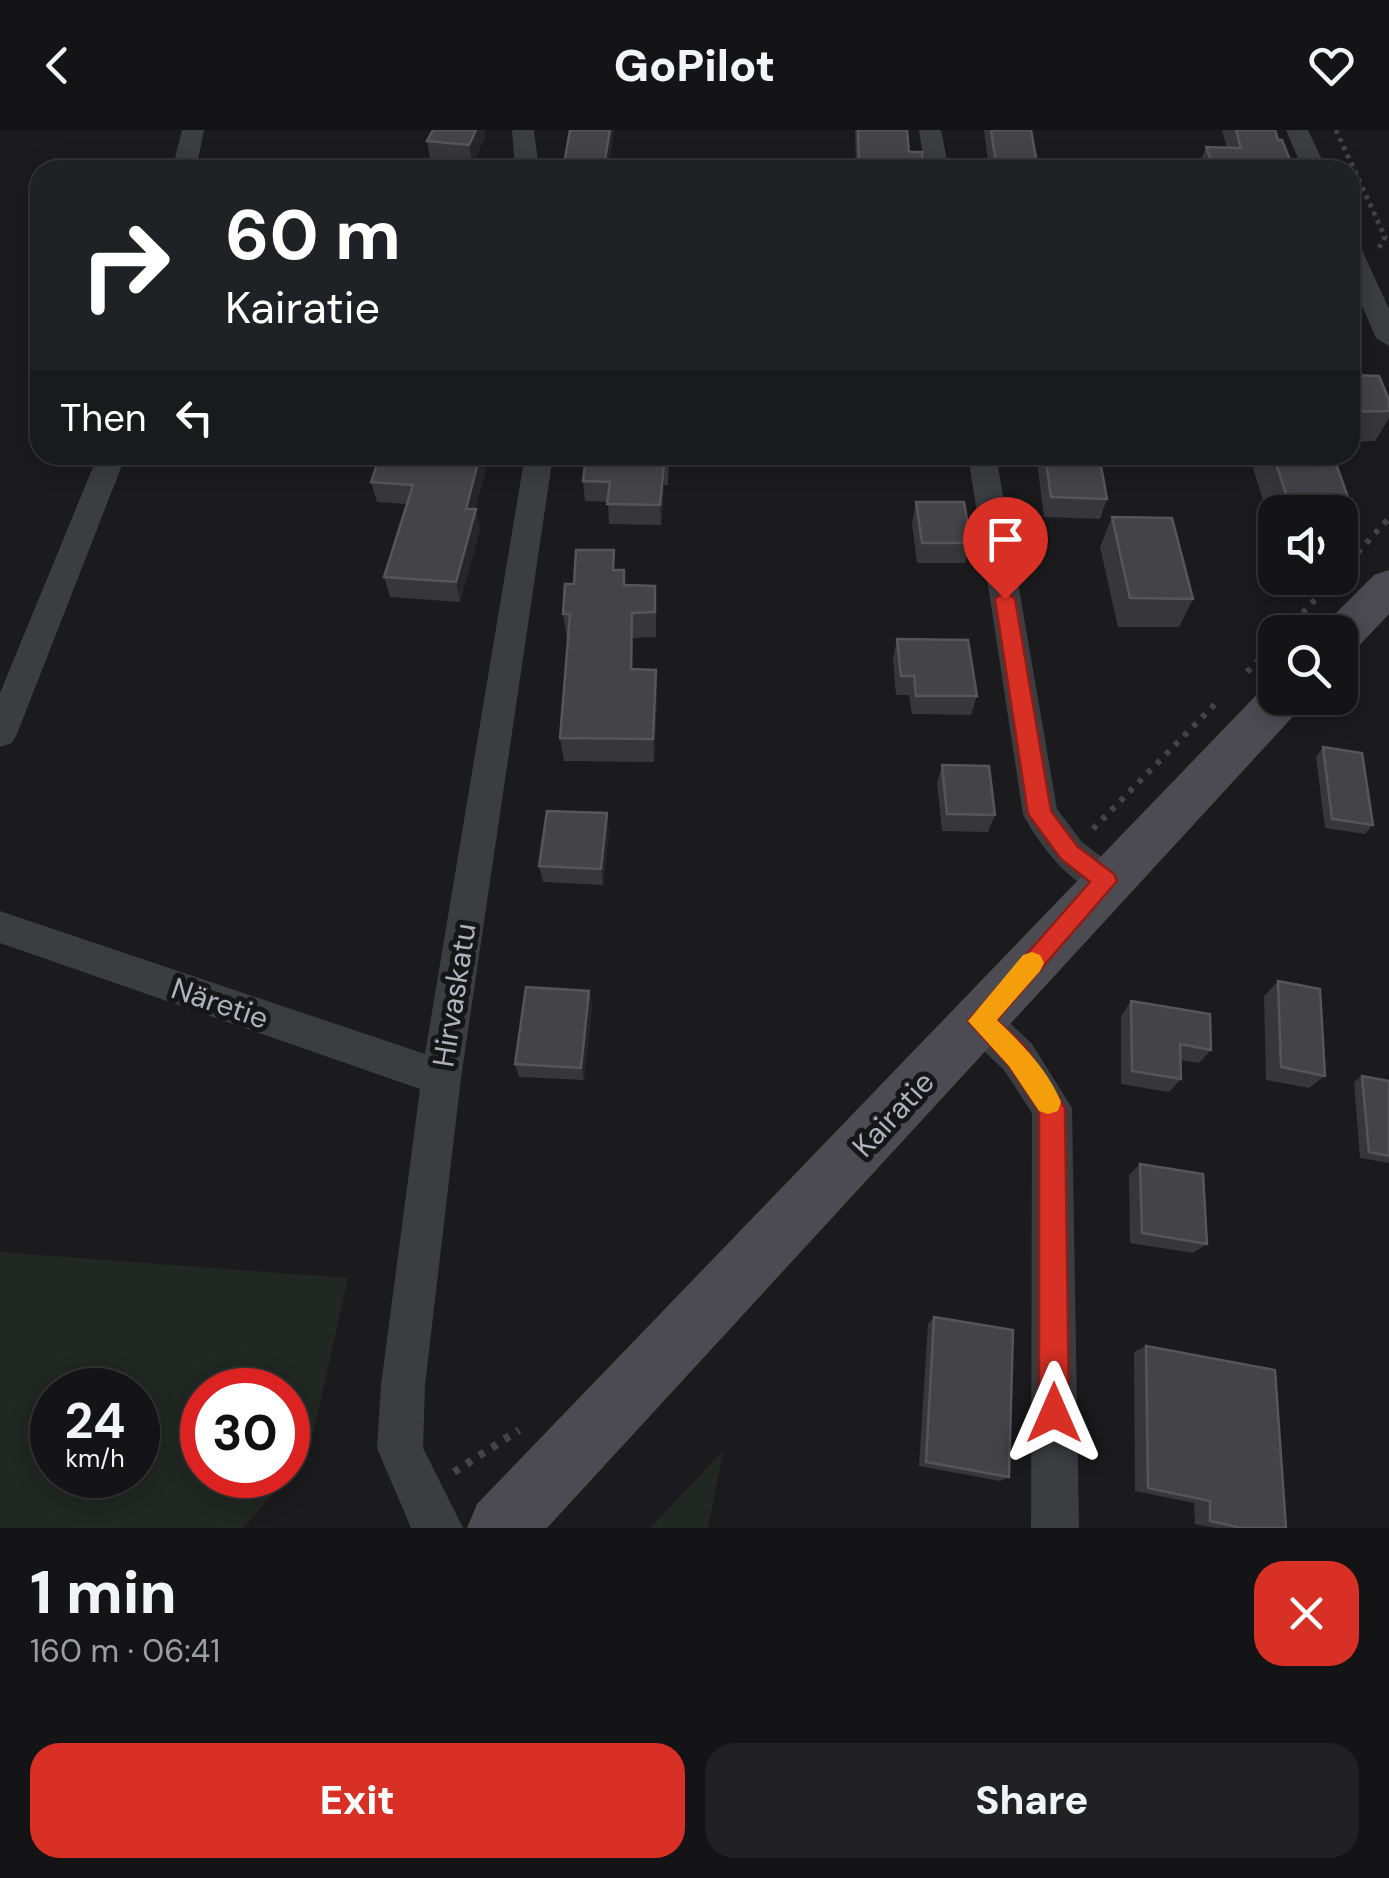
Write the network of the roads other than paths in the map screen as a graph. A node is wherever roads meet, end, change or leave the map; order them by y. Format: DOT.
graph roads {
  1 [pos="194,130"];
  2 [pos="523,130"];
  3 [pos="930,130"];
  4 [pos="1298,130"];
  5 [pos="186,160"];
  6 [pos="526,160"];
  7 [pos="934,160"];
  8 [pos="1311,160"];
  9 [pos="1360,273"];
  10 [pos="1389,338"];
  11 [pos="108,465"];
  12 [pos="537,465"];
  13 [pos="984,465"];
  14 [pos="1389,586"];
  15 [pos="1358,618"];
  16 [pos="1266,715"];
  17 [pos="0,734"];
  18 [pos="1106,881"];
  19 [pos="0,927"];
  20 [pos="980,1021"];
  21 [pos="441,1078"];
  22 [pos="439,1528"];
  23 [pos="501,1528"];
  24 [pos="1055,1528"];
  1 -- 5 [label="street"];
  2 -- 6 [label="street"];
  3 -- 7 [label="street"];
  4 -- 8 [label="street"];
  9 -- 10 [label="street"];
  11 -- 17 [label="street"];
  12 -- 21 [label="street, Hirvaskatu"];
  13 -- 18 [label="street"];
  14 -- 15 [label="main road"];
  16 -- 18 [label="main road, Kairatie"];
  18 -- 20 [label="main road, Kairatie"];
  19 -- 21 [label="street, Näretie"];
  20 -- 23 [label="main road, Kairatie"];
  20 -- 24 [label="street"];
  21 -- 22 [label="street, Hirvaskatu"];
}
